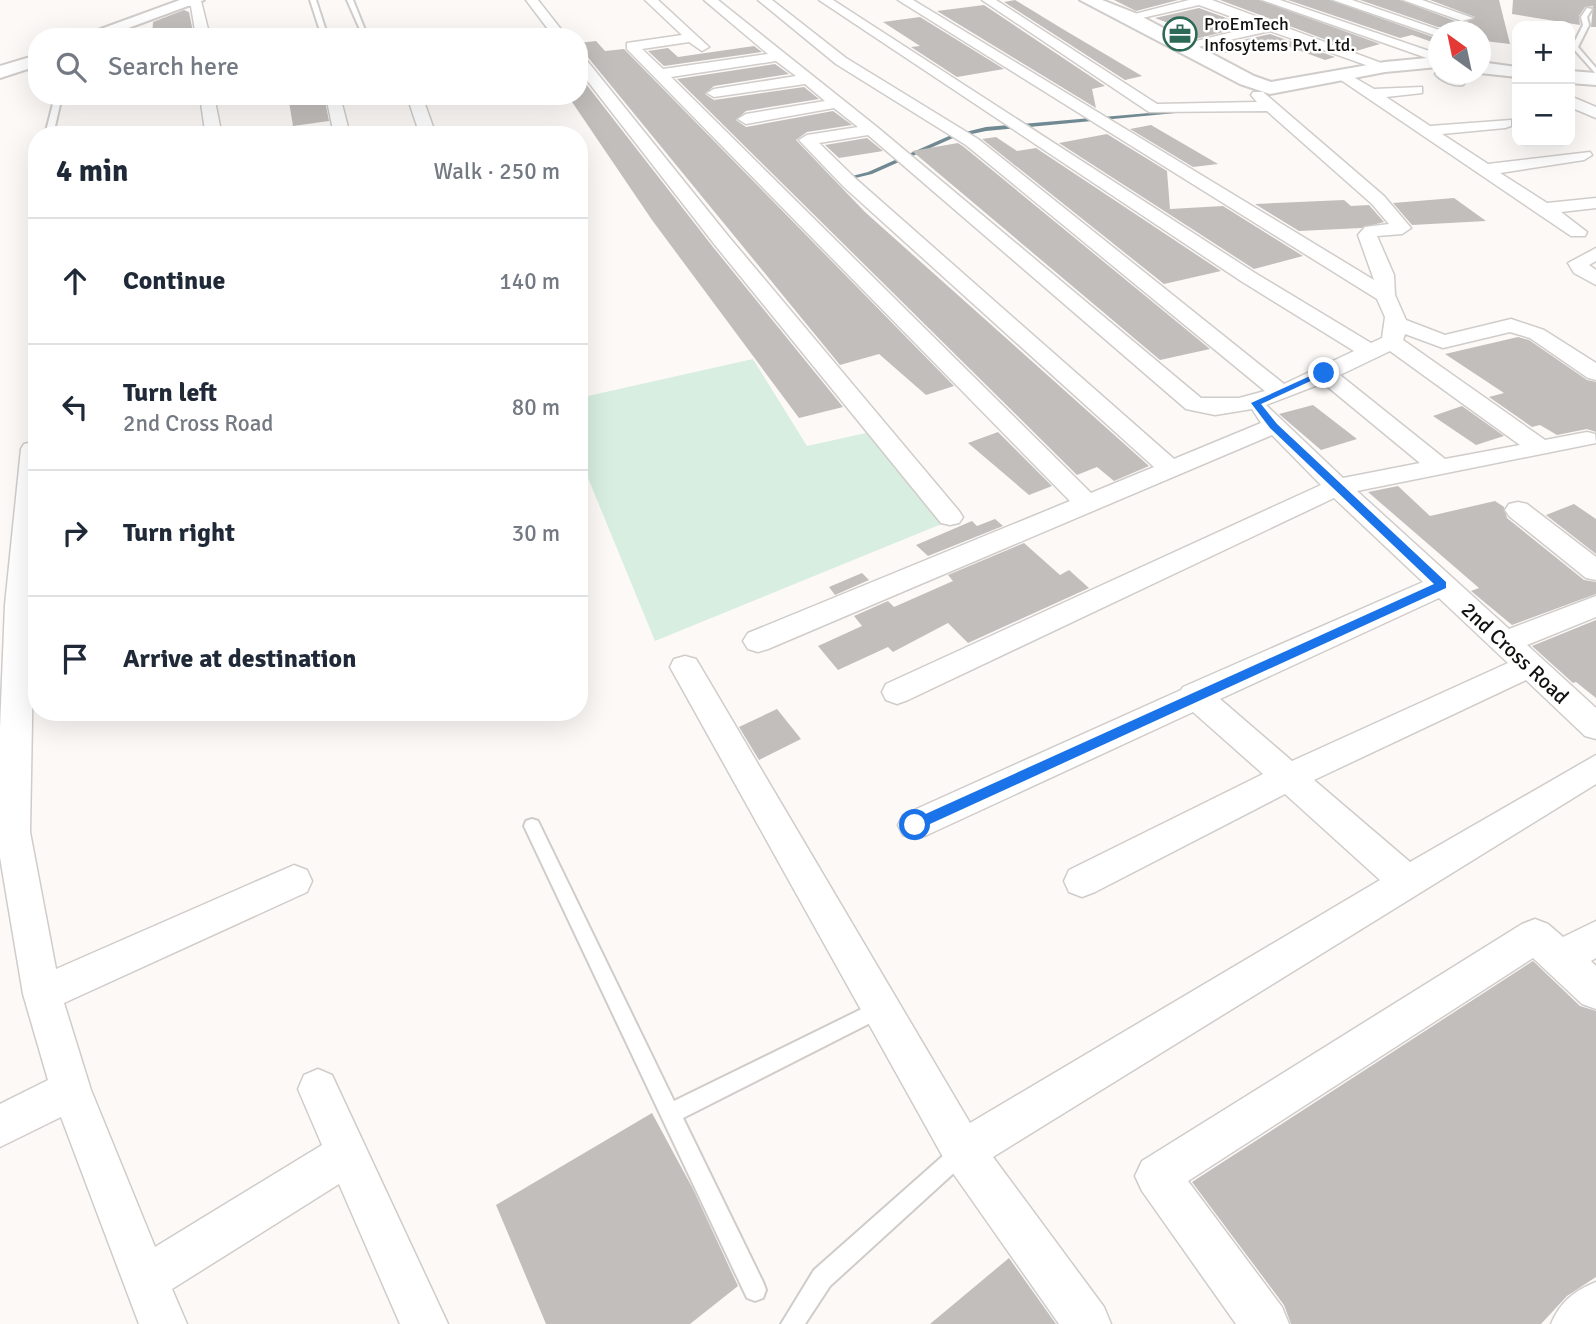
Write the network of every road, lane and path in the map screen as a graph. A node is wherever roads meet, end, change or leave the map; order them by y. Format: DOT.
graph roads {
  1 [pos="313,0"];
  2 [pos="350,0"];
  3 [pos="532,0"];
  4 [pos="651,0"];
  5 [pos="710,0"];
  6 [pos="764,0"];
  7 [pos="825,0"];
  8 [pos="936,0"];
  9 [pos="988,0"];
  10 [pos="1087,0"];
  11 [pos="1200,0"];
  12 [pos="1268,0"];
  13 [pos="1339,0"];
  14 [pos="1409,0"];
  15 [pos="198,2"];
  16 [pos="906,2"];
  17 [pos="1589,9"];
  18 [pos="1129,17"];
  19 [pos="1467,19"];
  20 [pos="1270,26"];
  21 [pos="116,28"];
  22 [pos="127,28"];
  23 [pos="202,28"];
  24 [pos="322,28"];
  25 [pos="362,28"];
  26 [pos="554,28"];
  27 [pos="1428,28"];
  28 [pos="691,38"];
  29 [pos="1185,48"];
  30 [pos="705,50"];
  31 [pos="779,56"];
  32 [pos="28,57"];
  33 [pos="1428,59"];
  34 [pos="1428,62"];
  35 [pos="28,63"];
  36 [pos="0,65"];
  37 [pos="1385,67"];
  38 [pos="588,71"];
  39 [pos="0,72"];
  40 [pos="1596,72"];
  41 [pos="659,74"];
  42 [pos="1343,75"];
  43 [pos="1575,77"];
  44 [pos="807,79"];
  45 [pos="1596,79"];
  46 [pos="1417,90"];
  47 [pos="714,93"];
  48 [pos="1372,94"];
  49 [pos="1271,97"];
  50 [pos="837,103"];
  51 [pos="1575,104"];
  52 [pos="57,105"];
  53 [pos="209,105"];
  54 [pos="334,105"];
  55 [pos="417,105"];
  56 [pos="1596,113"];
  57 [pos="1512,116"];
  58 [pos="746,119"];
  59 [pos="51,126"];
  60 [pos="212,126"];
  61 [pos="340,126"];
  62 [pos="425,126"];
  63 [pos="871,130"];
  64 [pos="1427,131"];
  65 [pos="1584,155"];
  66 [pos="1484,170"];
  67 [pos="1596,202"];
  68 [pos="1543,209"];
  69 [pos="1578,232"];
  70 [pos="1596,254"];
  71 [pos="1596,279"];
  72 [pos="1385,295"];
  73 [pos="1395,333"];
  74 [pos="1368,351"];
  75 [pos="1324,373"];
  76 [pos="1596,373"];
  77 [pos="1267,398"];
  78 [pos="1274,426"];
  79 [pos="1587,439"];
  80 [pos="1539,447"];
  81 [pos="1441,468"];
  82 [pos="1171,469"];
  83 [pos="1337,487"];
  84 [pos="1087,504"];
  85 [pos="1518,510"];
  86 [pos="950,517"];
  87 [pos="1596,571"];
  88 [pos="1442,585"];
  89 [pos="28,602"];
  90 [pos="1596,606"];
  91 [pos="758,641"];
  92 [pos="1503,643"];
  93 [pos="1529,666"];
  94 [pos="685,667"];
  95 [pos="897,692"];
  96 [pos="1194,695"];
  97 [pos="1596,727"];
  98 [pos="1596,768"];
  99 [pos="1288,777"];
  100 [pos="915,825"];
  101 [pos="532,826"];
  102 [pos="294,881"];
  103 [pos="1082,881"];
  104 [pos="1407,881"];
  105 [pos="1596,938"];
  106 [pos="1561,959"];
  107 [pos="1596,990"];
  108 [pos="42,994"];
  109 [pos="881,1008"];
  110 [pos="318,1089"];
  111 [pos="71,1090"];
  112 [pos="670,1114"];
  113 [pos="0,1126"];
  114 [pos="963,1151"];
  115 [pos="346,1155"];
  116 [pos="146,1279"];
  117 [pos="755,1290"];
  118 [pos="1596,1305"];
  119 [pos="163,1324"];
  120 [pos="425,1324"];
  121 [pos="792,1324"];
  122 [pos="1087,1324"];
  123 [pos="1265,1324"];
  124 [pos="1575,1324"];
  1 -- 24 [label="lane"];
  2 -- 25 [label="lane"];
  3 -- 26 [label="street"];
  4 -- 28 [label="street"];
  5 -- 31 [label="street"];
  6 -- 77 [label="street, 2nd Cross Road"];
  7 -- 74 [label="street"];
  8 -- 16 [label="street"];
  9 -- 49 [label="street"];
  10 -- 18 [label="street"];
  11 -- 18 [label="street"];
  11 -- 20 [label="street"];
  12 -- 33 [label="street"];
  13 -- 27 [label="street"];
  14 -- 19 [label="street"];
  15 -- 21 [label="street"];
  15 -- 22 [label="street"];
  15 -- 23 [label="street"];
  16 -- 72 [label="street"];
  17 -- 40 [label="lane"];
  18 -- 29 [label="street"];
  20 -- 29 [label="street"];
  20 -- 37 [label="street"];
  28 -- 30 [label="street"];
  28 -- 41 [label="street"];
  29 -- 49 [label="street"];
  31 -- 41 [label="street"];
  31 -- 44 [label="street"];
  32 -- 36 [label="street"];
  34 -- 37 [label="street"];
  35 -- 39 [label="street"];
  37 -- 42 [label="street"];
  38 -- 86 [label="street"];
  41 -- 84 [label="street"];
  42 -- 48 [label="street"];
  42 -- 49 [label="street"];
  43 -- 45 [label="street"];
  44 -- 47 [label="street"];
  44 -- 50 [label="street"];
  46 -- 48 [label="street"];
  48 -- 64 [label="street"];
  49 -- 72 [label="street"];
  50 -- 58 [label="street"];
  50 -- 63 [label="street"];
  51 -- 56 [label="street"];
  52 -- 59 [label="lane"];
  53 -- 60 [label="street"];
  54 -- 61 [label="street"];
  55 -- 62 [label="street"];
  57 -- 64 [label="street"];
  63 -- 77 [label="street"];
  63 -- 82 [label="street"];
  64 -- 66 [label="street"];
  65 -- 66 [label="street"];
  66 -- 68 [label="street"];
  67 -- 68 [label="street"];
  68 -- 69 [label="street"];
  70 -- 71 [label="street"];
  72 -- 73 [label="street"];
  73 -- 74 [label="street"];
  73 -- 76 [label="street"];
  73 -- 80 [label="street"];
  74 -- 75 [label="street"];
  75 -- 77 [label="street"];
  75 -- 81 [label="street"];
  77 -- 78 [label="street, 2nd Cross Road"];
  78 -- 82 [label="street"];
  78 -- 83 [label="street, 2nd Cross Road"];
  79 -- 80 [label="street"];
  80 -- 81 [label="street"];
  81 -- 83 [label="street"];
  82 -- 84 [label="street"];
  83 -- 88 [label="street, 2nd Cross Road"];
  83 -- 95 [label="street"];
  84 -- 91 [label="street"];
  85 -- 87 [label="street"];
  88 -- 92 [label="street, 2nd Cross Road"];
  88 -- 96 [label="street"];
  89 -- 108 [label="street"];
  90 -- 92 [label="street"];
  92 -- 93 [label="street, 2nd Cross Road"];
  93 -- 97 [label="street, 2nd Cross Road"];
  93 -- 99 [label="street"];
  94 -- 109 [label="street"];
  96 -- 99 [label="street"];
  96 -- 100 [label="street"];
  98 -- 104 [label="street"];
  99 -- 103 [label="street"];
  99 -- 104 [label="street"];
  101 -- 112 [label="lane"];
  102 -- 108 [label="street"];
  104 -- 114 [label="street"];
  105 -- 106 [label="street"];
  106 -- 107 [label="street"];
  106 -- 123 [label="street"];
  108 -- 111 [label="street"];
  109 -- 112 [label="lane"];
  109 -- 114 [label="street"];
  110 -- 115 [label="street"];
  111 -- 113 [label="street"];
  111 -- 116 [label="street"];
  112 -- 117 [label="lane"];
  114 -- 121 [label="lane"];
  114 -- 122 [label="street"];
  115 -- 116 [label="street"];
  115 -- 120 [label="street"];
  116 -- 119 [label="street"];
  118 -- 124 [label="street"];
}
